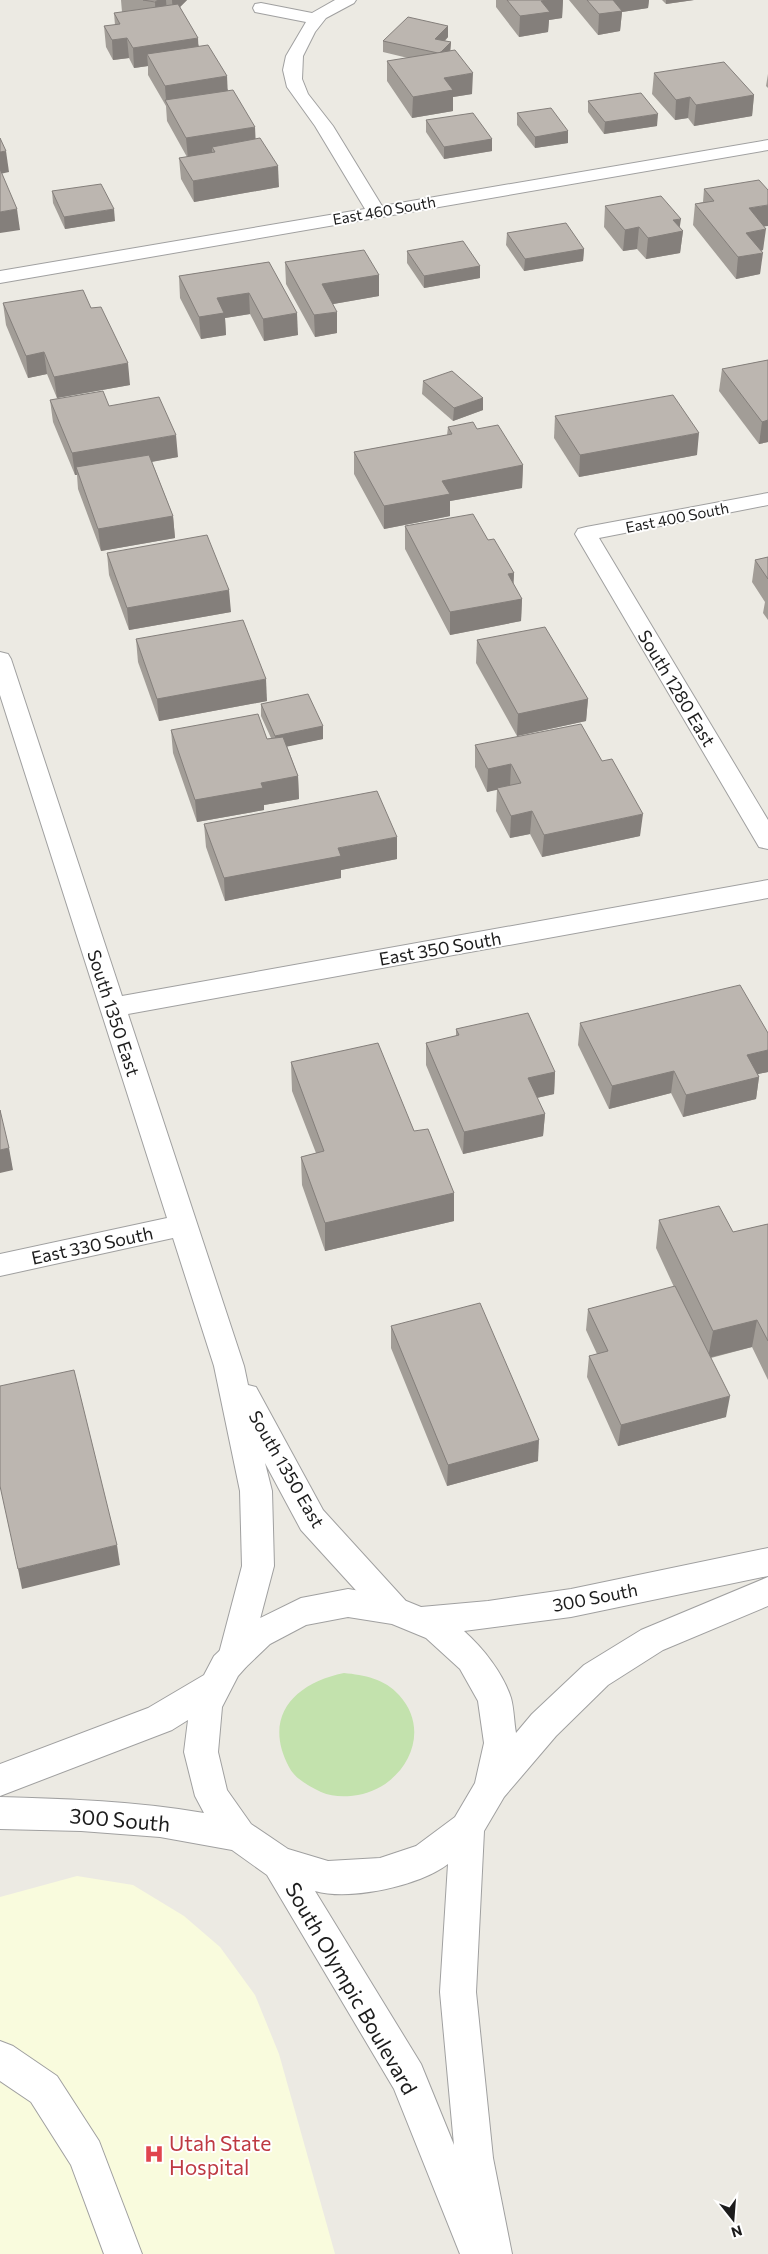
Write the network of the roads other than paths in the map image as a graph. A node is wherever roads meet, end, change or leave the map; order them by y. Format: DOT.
graph roads {
  1 [pos="348,0"];
  2 [pos="261,8"];
  3 [pos="316,19"];
  4 [pos="768,145"];
  5 [pos="376,211"];
  6 [pos="0,277"];
  7 [pos="768,499"];
  8 [pos="586,534"];
  9 [pos="0,659"];
  10 [pos="768,841"];
  11 [pos="768,889"];
  12 [pos="113,1007"];
  13 [pos="184,1225"];
  14 [pos="0,1266"];
  15 [pos="229,1366"];
  16 [pos="768,1562"];
  17 [pos="768,1591"];
  18 [pos="408,1616"];
  19 [pos="234,1657"];
  20 [pos="216,1686"];
  21 [pos="0,1780"];
  22 [pos="491,1788"];
  23 [pos="0,1813"];
  24 [pos="467,1828"];
  25 [pos="239,1835"];
  26 [pos="280,1863"];
  27 [pos="0,2059"];
  28 [pos="123,2254"];
  29 [pos="479,2254"];
  30 [pos="493,2254"];
  1 -- 3 [label="street"];
  2 -- 3 [label="street"];
  3 -- 5 [label="street"];
  4 -- 5 [label="street, East 460 South"];
  5 -- 6 [label="street, East 460 South"];
  7 -- 8 [label="street, East 400 South"];
  8 -- 10 [label="street, South 1280 East"];
  9 -- 12 [label="street, South 1350 East"];
  11 -- 12 [label="street, East 350 South"];
  12 -- 13 [label="street, South 1350 East"];
  13 -- 14 [label="street, East 330 South"];
  13 -- 15 [label="street, South 1350 East"];
  15 -- 18 [label="street, South 1350 East"];
  15 -- 19 [label="street, South 1350 East"];
  16 -- 18 [label="street, 300 South"];
  17 -- 22 [label="street"];
  18 -- 19 [label="street"];
  18 -- 22 [label="street"];
  19 -- 20 [label="street"];
  20 -- 21 [label="street"];
  20 -- 25 [label="street"];
  22 -- 24 [label="street"];
  23 -- 25 [label="street, 300 South"];
  24 -- 26 [label="street"];
  24 -- 30 [label="street"];
  25 -- 26 [label="street"];
  26 -- 29 [label="street, South Olympic Boulevard"];
  27 -- 28 [label="street"];
}
